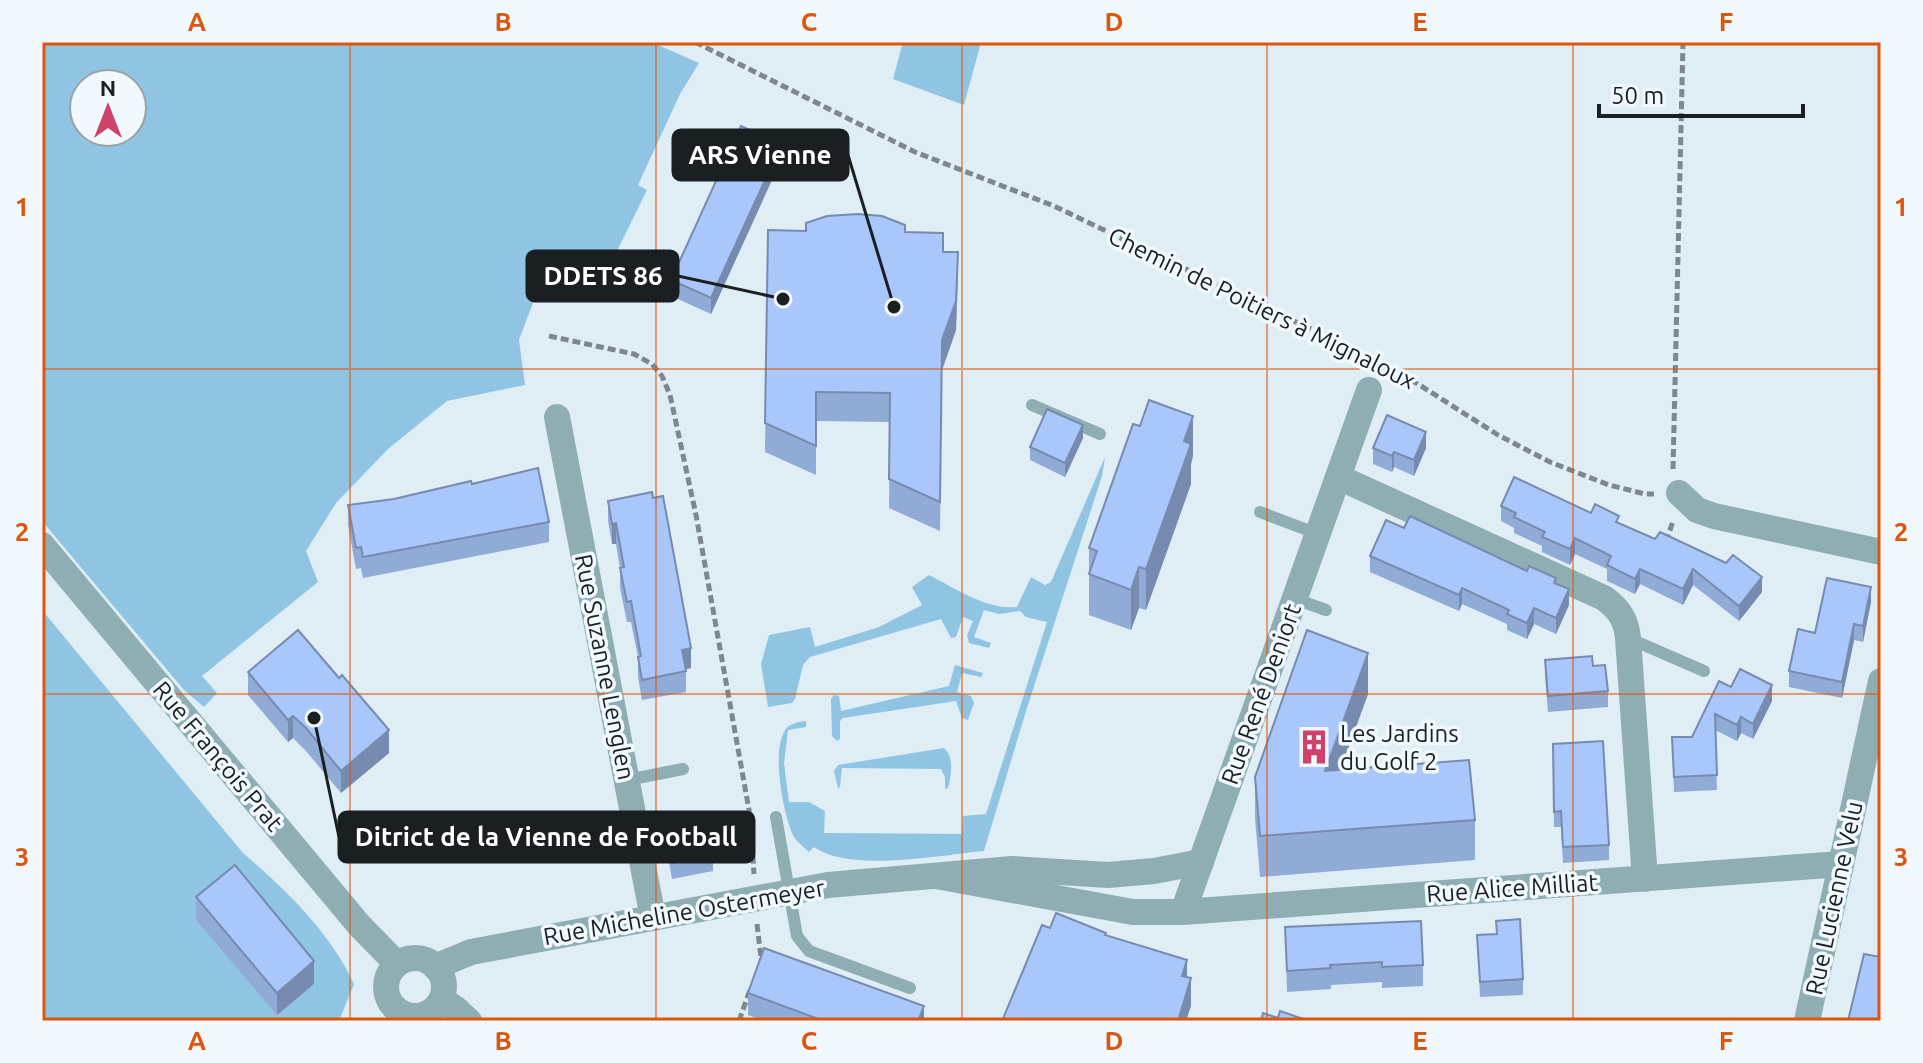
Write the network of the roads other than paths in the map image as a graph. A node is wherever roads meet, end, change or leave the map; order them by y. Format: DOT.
graph roads {
  1 [pos="1369,390"];
  2 [pos="1032,405"];
  3 [pos="557,417"];
  4 [pos="1100,434"];
  5 [pos="1338,477"];
  6 [pos="1679,493"];
  7 [pos="1260,512"];
  8 [pos="1318,534"];
  9 [pos="42,545"];
  10 [pos="1881,552"];
  11 [pos="1295,599"];
  12 [pos="1326,610"];
  13 [pos="1628,632"];
  14 [pos="1704,671"];
  15 [pos="1881,681"];
  16 [pos="683,769"];
  17 [pos="627,780"];
  18 [pos="776,817"];
  19 [pos="1201,862"];
  20 [pos="1841,864"];
  21 [pos="936,876"];
  22 [pos="1645,879"];
  23 [pos="789,893"];
  24 [pos="1183,912"];
  25 [pos="653,918"];
  26 [pos="397,964"];
  27 [pos="435,967"];
  28 [pos="910,988"];
  29 [pos="441,1000"];
  30 [pos="386,1014"];
  31 [pos="469,1021"];
  32 [pos="1807,1021"];
  1 -- 5 [label="street, Rue René Deniort"];
  2 -- 4 [label="lane"];
  3 -- 17 [label="street, Rue Suzanne Lenglen"];
  5 -- 8 [label="street, Rue René Deniort"];
  5 -- 13 [label="street"];
  6 -- 10 [label="street"];
  7 -- 8 [label="lane"];
  8 -- 11 [label="street, Rue René Deniort"];
  9 -- 26 [label="street, Rue François Prat"];
  11 -- 12 [label="lane"];
  11 -- 19 [label="street, Rue René Deniort"];
  13 -- 14 [label="lane"];
  13 -- 22 [label="street"];
  15 -- 20 [label="street, Rue Lucienne Velu"];
  16 -- 17 [label="lane"];
  17 -- 25 [label="street, Rue Suzanne Lenglen"];
  18 -- 23 [label="lane"];
  19 -- 21 [label="street, Rue Micheline Ostermeyer"];
  19 -- 24 [label="street, Rue René Deniort"];
  20 -- 22 [label="street, Rue Alice Milliat"];
  20 -- 32 [label="street, Rue Lucienne Velu"];
  21 -- 23 [label="street, Rue Micheline Ostermeyer"];
  21 -- 24 [label="street, Rue Micheline Ostermeyer"];
  22 -- 24 [label="street, Rue Alice Milliat"];
  23 -- 25 [label="street, Rue Micheline Ostermeyer"];
  23 -- 28 [label="lane"];
  25 -- 27 [label="street, Rue Micheline Ostermeyer"];
  26 -- 27 [label="street"];
  26 -- 30 [label="street"];
  27 -- 29 [label="street"];
  29 -- 30 [label="street"];
  29 -- 31 [label="street"];
}
